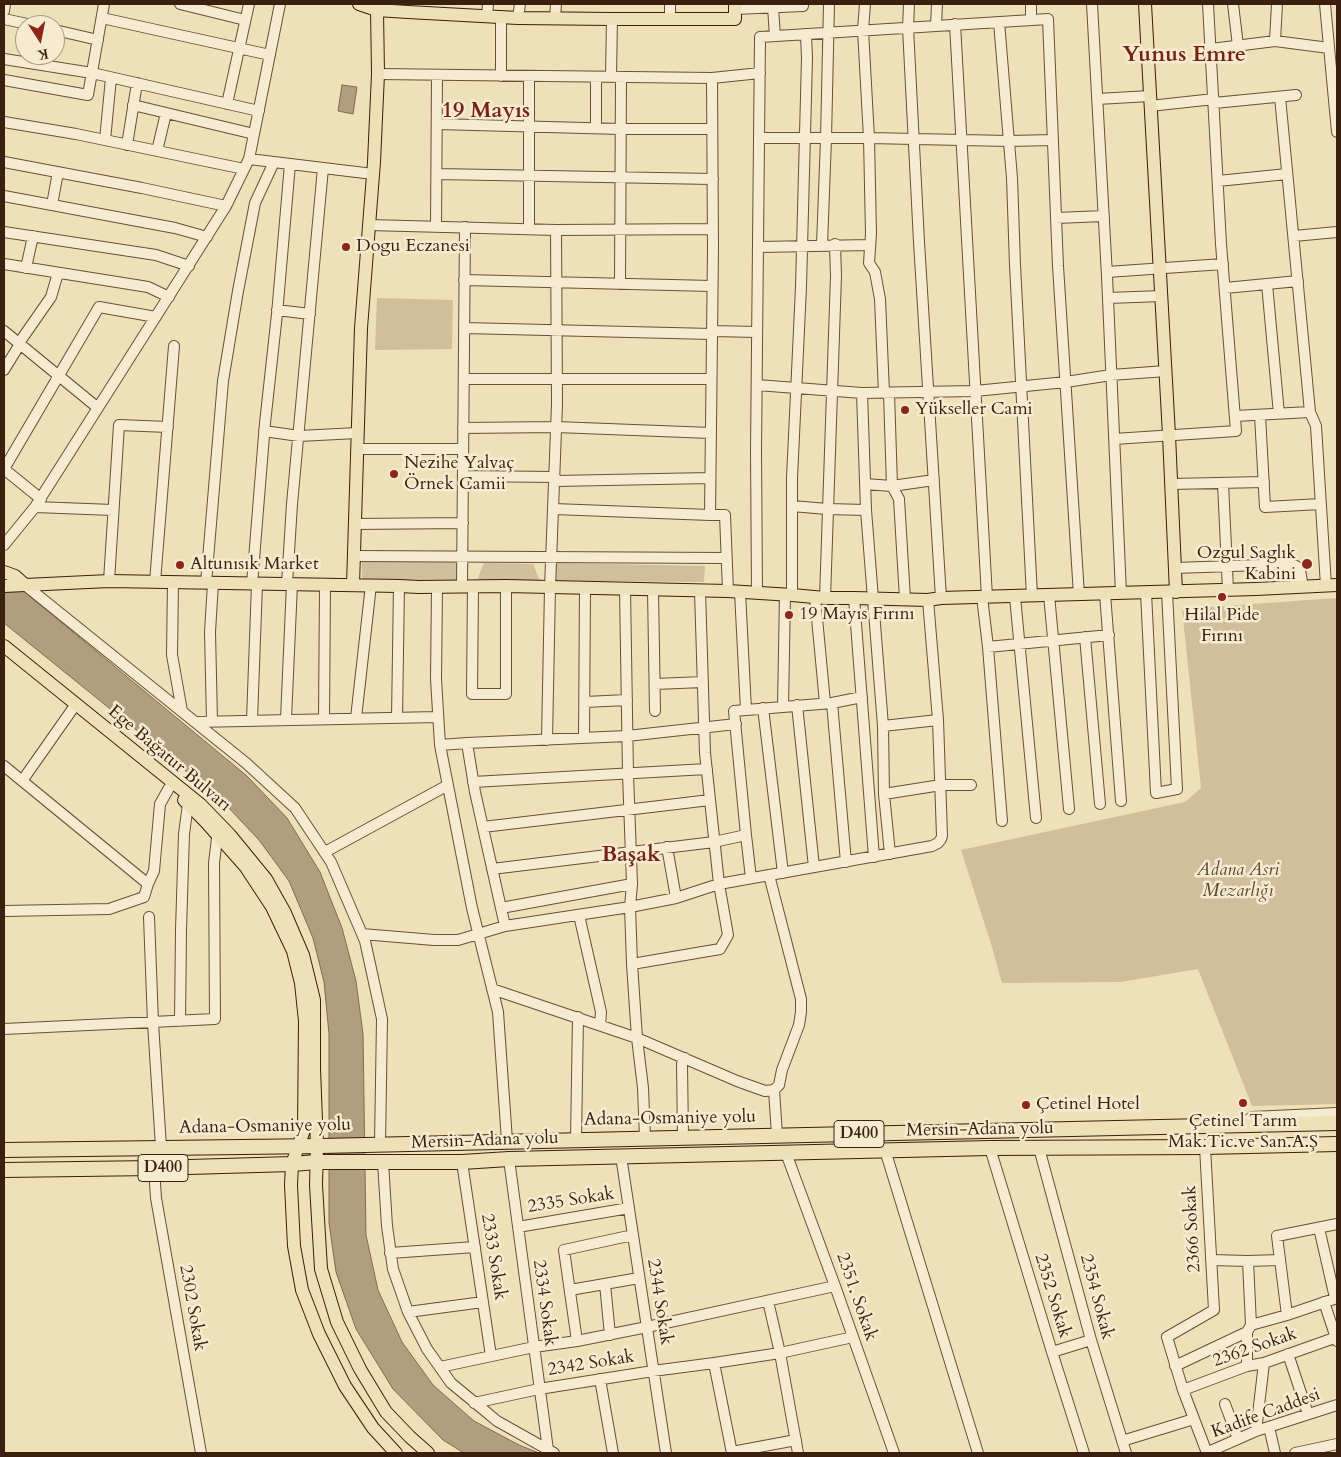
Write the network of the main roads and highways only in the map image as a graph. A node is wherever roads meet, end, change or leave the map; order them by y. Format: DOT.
graph roads {
  1 [pos="358,4"];
  2 [pos="1145,4"];
  3 [pos="735,6"];
  4 [pos="377,7"];
  5 [pos="409,8"];
  6 [pos="451,9"];
  7 [pos="488,10"];
  8 [pos="4,572"];
  9 [pos="25,585"];
  10 [pos="353,585"];
  11 [pos="4,586"];
  12 [pos="1332,586"];
  13 [pos="1172,592"];
  14 [pos="4,646"];
  15 [pos="4,653"];
  16 [pos="74,707"];
  17 [pos="218,829"];
  18 [pos="1337,1124"];
  19 [pos="1337,1144"];
  20 [pos="298,1146"];
  21 [pos="319,1146"];
  22 [pos="4,1150"];
  23 [pos="319,1162"];
  24 [pos="383,1162"];
  25 [pos="292,1164"];
  26 [pos="4,1170"];
  27 [pos="396,1453"];
  28 [pos="428,1453"];
  1 -- 4 [label="main road"];
  2 -- 13 [label="main road"];
  3 -- 7 [label="main road"];
  4 -- 5 [label="main road"];
  4 -- 10 [label="main road"];
  5 -- 6 [label="main road"];
  6 -- 7 [label="main road"];
  8 -- 9 [label="main road"];
  9 -- 10 [label="main road"];
  9 -- 11 [label="main road"];
  10 -- 13 [label="main road"];
  12 -- 13 [label="main road"];
  14 -- 16 [label="main road, Ege Bağatur Bulvarı"];
  15 -- 16 [label="main road, Ege Bağatur Bulvarı"];
  16 -- 17 [label="main road, Ege Bağatur Bulvarı"];
  16 -- 17 [label="main road, Ege Bağatur Bulvarı"];
  17 -- 20 [label="main road, Ege Bağatur Bulvarı"];
  17 -- 21 [label="main road, Ege Bağatur Bulvarı"];
  18 -- 21 [label="highway, Adana-Osmaniye yolu / D400"];
  19 -- 24 [label="highway, Mersin-Adana yolu / D400"];
  20 -- 21 [label="highway, Adana-Osmaniye yolu / D400"];
  20 -- 22 [label="highway, Adana-Osmaniye yolu / D400"];
  20 -- 25 [label="main road, Ege Bağatur Bulvarı"];
  21 -- 23 [label="main road, Ege Bağatur Bulvarı"];
  23 -- 24 [label="highway, Adana-Osmaniye yolu / D400"];
  23 -- 25 [label="highway, Adana-Osmaniye yolu / D400"];
  23 -- 28 [label="main road, Ege Bağatur Bulvarı"];
  25 -- 26 [label="highway, Adana-Osmaniye yolu / D400"];
  25 -- 27 [label="main road, Ege Bağatur Bulvarı"];
}
